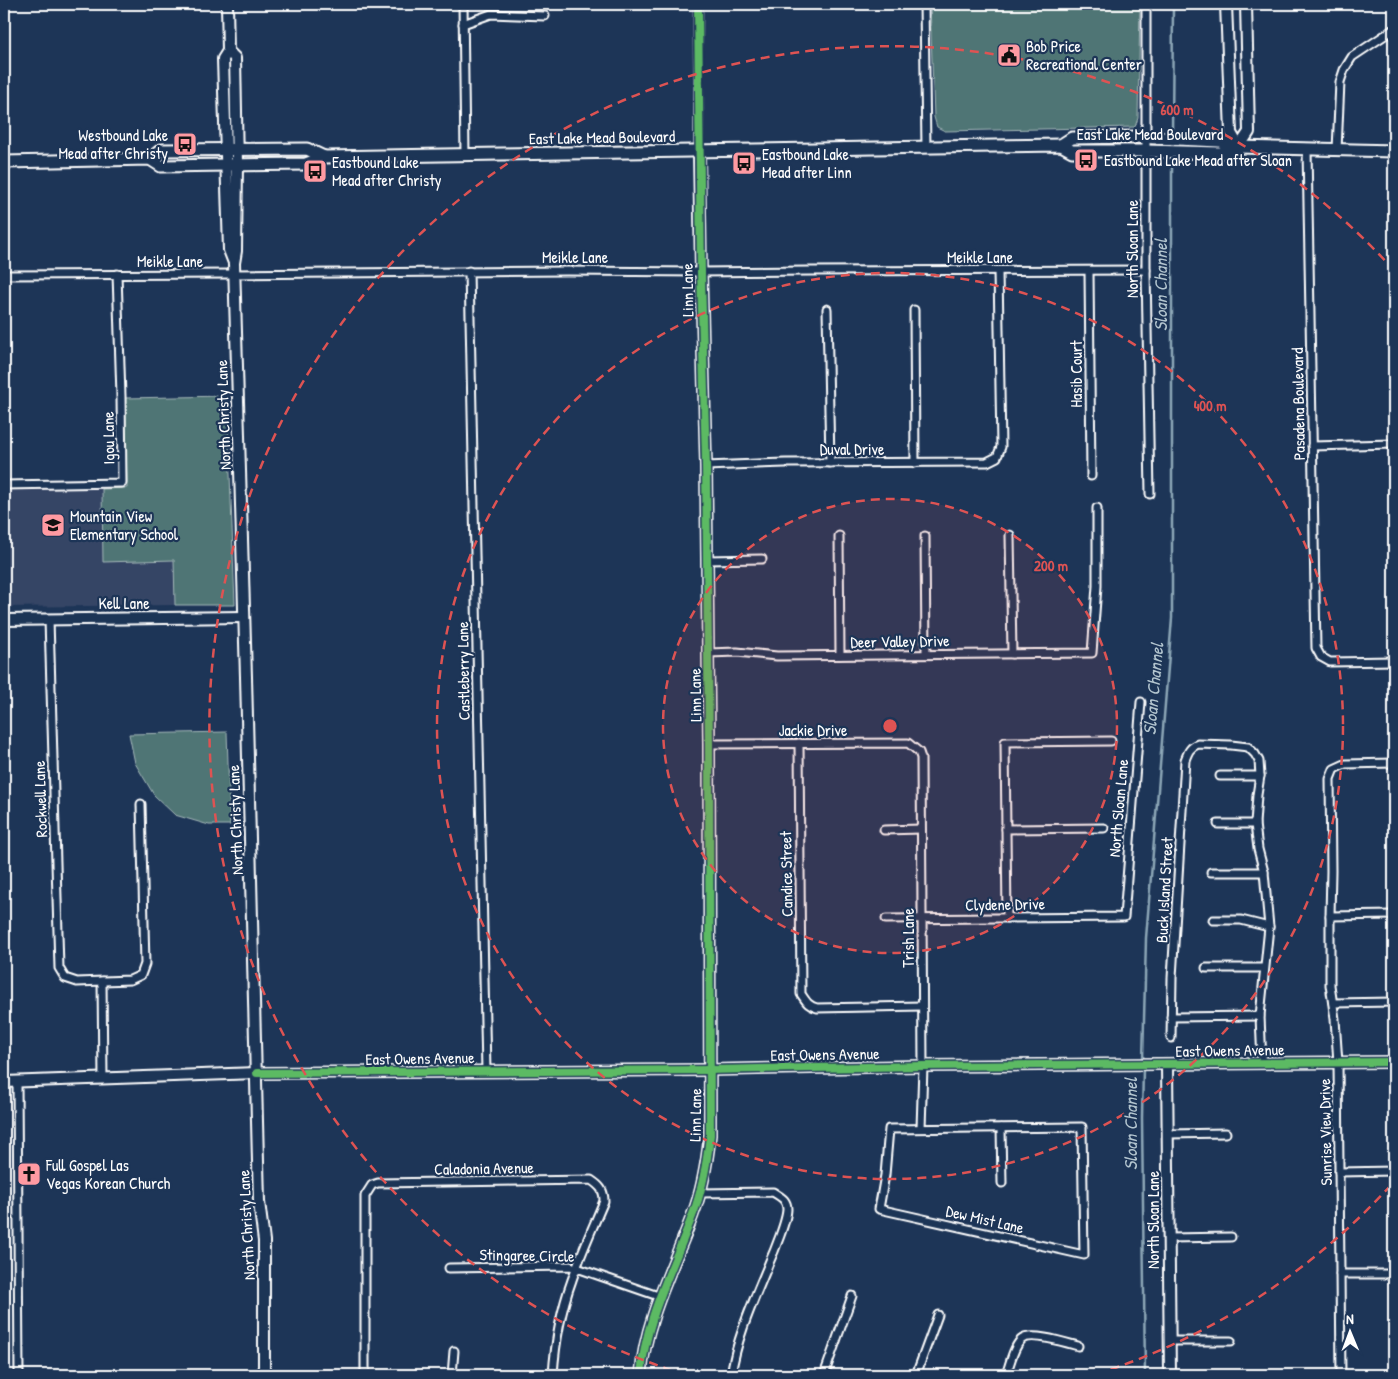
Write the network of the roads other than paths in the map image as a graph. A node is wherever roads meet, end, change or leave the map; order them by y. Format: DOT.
graph roads {
  1 [pos="227,4"];
  2 [pos="463,4"];
  3 [pos="698,4"];
  4 [pos="924,4"];
  5 [pos="1146,4"];
  6 [pos="1226,4"];
  7 [pos="1246,4"];
  8 [pos="545,16"];
  9 [pos="463,24"];
  10 [pos="1394,29"];
  11 [pos="228,51"];
  12 [pos="1146,138"];
  13 [pos="1061,145"];
  14 [pos="1240,147"];
  15 [pos="926,148"];
  16 [pos="1307,149"];
  17 [pos="225,150"];
  18 [pos="237,150"];
  19 [pos="1337,150"];
  20 [pos="1146,151"];
  21 [pos="1394,151"];
  22 [pos="699,152"];
  23 [pos="465,156"];
  24 [pos="324,157"];
  25 [pos="150,159"];
  26 [pos="4,162"];
  27 [pos="232,165"];
  28 [pos="1146,270"];
  29 [pos="468,271"];
  30 [pos="998,271"];
  31 [pos="1089,271"];
  32 [pos="701,272"];
  33 [pos="117,274"];
  34 [pos="234,274"];
  35 [pos="4,275"];
  36 [pos="827,309"];
  37 [pos="914,310"];
  38 [pos="1394,444"];
  39 [pos="1312,446"];
  40 [pos="830,463"];
  41 [pos="915,463"];
  42 [pos="706,466"];
  43 [pos="1091,476"];
  44 [pos="4,485"];
  45 [pos="1150,494"];
  46 [pos="1097,508"];
  47 [pos="1010,535"];
  48 [pos="839,536"];
  49 [pos="925,536"];
  50 [pos="762,559"];
  51 [pos="707,560"];
  52 [pos="244,617"];
  53 [pos="49,619"];
  54 [pos="4,620"];
  55 [pos="708,653"];
  56 [pos="926,654"];
  57 [pos="1012,654"];
  58 [pos="840,655"];
  59 [pos="1394,661"];
  60 [pos="1141,702"];
  61 [pos="1111,741"];
  62 [pos="799,743"];
  63 [pos="709,744"];
  64 [pos="916,748"];
  65 [pos="1394,763"];
  66 [pos="1220,776"];
  67 [pos="1260,776"];
  68 [pos="141,804"];
  69 [pos="1218,824"];
  70 [pos="1255,824"];
  71 [pos="1104,828"];
  72 [pos="921,829"];
  73 [pos="1006,829"];
  74 [pos="884,830"];
  75 [pos="1211,872"];
  76 [pos="1264,872"];
  77 [pos="1394,915"];
  78 [pos="1124,916"];
  79 [pos="1330,916"];
  80 [pos="921,918"];
  81 [pos="1007,918"];
  82 [pos="886,919"];
  83 [pos="1213,920"];
  84 [pos="1269,927"];
  85 [pos="1206,968"];
  86 [pos="1264,968"];
  87 [pos="102,981"];
  88 [pos="1333,1002"];
  89 [pos="1394,1002"];
  90 [pos="922,1006"];
  91 [pos="1260,1016"];
  92 [pos="1171,1017"];
  93 [pos="1171,1038"];
  94 [pos="1394,1062"];
  95 [pos="1338,1063"];
  96 [pos="1262,1064"];
  97 [pos="1167,1065"];
  98 [pos="923,1066"];
  99 [pos="709,1070"];
  100 [pos="486,1071"];
  101 [pos="257,1073"];
  102 [pos="103,1078"];
  103 [pos="4,1082"];
  104 [pos="17,1082"];
  105 [pos="921,1128"];
  106 [pos="1001,1128"];
  107 [pos="1226,1133"];
  108 [pos="1168,1134"];
  109 [pos="1394,1171"];
  110 [pos="1339,1172"];
  111 [pos="1002,1183"];
  112 [pos="700,1193"];
  113 [pos="1231,1237"];
  114 [pos="1168,1238"];
  115 [pos="449,1268"];
  116 [pos="577,1268"];
  117 [pos="1340,1274"];
  118 [pos="1394,1274"];
  119 [pos="852,1296"];
  120 [pos="661,1297"];
  121 [pos="938,1315"];
  122 [pos="1169,1341"];
  123 [pos="1231,1341"];
  124 [pos="1078,1346"];
  125 [pos="454,1352"];
  126 [pos="19,1375"];
  127 [pos="264,1375"];
  128 [pos="365,1375"];
  129 [pos="452,1375"];
  130 [pos="553,1375"];
  131 [pos="641,1375"];
  132 [pos="731,1375"];
  133 [pos="824,1375"];
  134 [pos="916,1375"];
  135 [pos="1006,1375"];
  136 [pos="1170,1375"];
  137 [pos="1342,1375"];
  138 [pos="1353,1375"];
  139 [pos="1394,1375"];
  1 -- 11 [label="street, North Christy Lane"];
  2 -- 9 [label="street"];
  3 -- 22 [label="street, Linn Lane"];
  4 -- 15 [label="street"];
  5 -- 12 [label="street, North Sloan Lane"];
  6 -- 14 [label="street"];
  7 -- 14 [label="street"];
  8 -- 9 [label="street"];
  9 -- 23 [label="street"];
  10 -- 19 [label="street"];
  11 -- 17 [label="street, North Christy Lane"];
  11 -- 18 [label="street, North Christy Lane"];
  12 -- 13 [label="main road, East Lake Mead Boulevard"];
  12 -- 14 [label="main road, East Lake Mead Boulevard"];
  12 -- 20 [label="street, North Sloan Lane"];
  13 -- 15 [label="main road, East Lake Mead Boulevard"];
  13 -- 20 [label="main road, East Lake Mead Boulevard"];
  14 -- 16 [label="main road, East Lake Mead Boulevard"];
  14 -- 20 [label="main road, East Lake Mead Boulevard"];
  15 -- 22 [label="main road, East Lake Mead Boulevard"];
  16 -- 19 [label="main road, East Lake Mead Boulevard"];
  16 -- 39 [label="street, Pasadena Boulevard"];
  17 -- 18 [label="main road, East Lake Mead Boulevard"];
  17 -- 25 [label="main road, East Lake Mead Boulevard"];
  17 -- 27 [label="street, North Christy Lane"];
  18 -- 24 [label="main road, East Lake Mead Boulevard"];
  18 -- 27 [label="street, North Christy Lane"];
  19 -- 21 [label="main road, East Lake Mead Boulevard"];
  20 -- 28 [label="street, North Sloan Lane"];
  22 -- 23 [label="main road, East Lake Mead Boulevard"];
  22 -- 32 [label="street, Linn Lane"];
  23 -- 24 [label="main road, East Lake Mead Boulevard"];
  24 -- 27 [label="main road, East Lake Mead Boulevard"];
  25 -- 26 [label="main road, East Lake Mead Boulevard"];
  25 -- 27 [label="main road, East Lake Mead Boulevard"];
  27 -- 34 [label="street, North Christy Lane"];
  28 -- 31 [label="street, Meikle Lane"];
  28 -- 45 [label="street, North Sloan Lane"];
  29 -- 32 [label="street, Meikle Lane"];
  29 -- 34 [label="street, Meikle Lane"];
  29 -- 100 [label="street, Castleberry Lane"];
  30 -- 31 [label="street, Meikle Lane"];
  30 -- 32 [label="street, Meikle Lane"];
  30 -- 41 [label="street, Duval Drive"];
  31 -- 43 [label="street, Hasib Court"];
  32 -- 42 [label="street, Linn Lane"];
  33 -- 34 [label="street, Meikle Lane"];
  33 -- 35 [label="street, Meikle Lane"];
  33 -- 44 [label="street, Igou Lane"];
  34 -- 52 [label="street, North Christy Lane"];
  36 -- 40 [label="street"];
  37 -- 41 [label="street"];
  38 -- 39 [label="street"];
  39 -- 59 [label="street, Pasadena Boulevard"];
  40 -- 41 [label="street, Duval Drive"];
  40 -- 42 [label="street, Duval Drive"];
  42 -- 51 [label="street, Linn Lane"];
  46 -- 57 [label="street, Deer Valley Drive"];
  47 -- 57 [label="street"];
  48 -- 58 [label="street"];
  49 -- 56 [label="street"];
  50 -- 51 [label="street"];
  51 -- 55 [label="street, Linn Lane"];
  52 -- 53 [label="street, Kell Lane"];
  52 -- 101 [label="street, North Christy Lane"];
  53 -- 54 [label="street, Kell Lane"];
  53 -- 87 [label="street, Rockwell Lane"];
  55 -- 58 [label="street, Deer Valley Drive"];
  55 -- 63 [label="street, Linn Lane"];
  56 -- 57 [label="street, Deer Valley Drive"];
  56 -- 58 [label="street, Deer Valley Drive"];
  60 -- 78 [label="street, North Sloan Lane"];
  61 -- 73 [label="street"];
  62 -- 63 [label="street, Jackie Drive"];
  62 -- 64 [label="street, Jackie Drive"];
  62 -- 90 [label="street, Candice Street"];
  63 -- 99 [label="street, Linn Lane"];
  64 -- 72 [label="street, Trish Lane"];
  65 -- 79 [label="street, Sunrise View Drive"];
  66 -- 67 [label="street"];
  67 -- 70 [label="street"];
  67 -- 92 [label="street, Buck Island Street"];
  68 -- 87 [label="street"];
  69 -- 70 [label="street"];
  70 -- 76 [label="street"];
  71 -- 73 [label="street"];
  72 -- 74 [label="street"];
  72 -- 80 [label="street, Trish Lane"];
  73 -- 81 [label="street"];
  75 -- 76 [label="street"];
  76 -- 84 [label="street"];
  77 -- 79 [label="street"];
  78 -- 81 [label="street, Clydene Drive"];
  79 -- 88 [label="street, Sunrise View Drive"];
  80 -- 81 [label="street, Clydene Drive"];
  80 -- 82 [label="street, Clydene Drive"];
  80 -- 90 [label="street, Trish Lane"];
  83 -- 84 [label="street"];
  84 -- 86 [label="street"];
  85 -- 86 [label="street"];
  86 -- 91 [label="street"];
  87 -- 102 [label="street"];
  88 -- 89 [label="street"];
  88 -- 95 [label="street, Sunrise View Drive"];
  90 -- 98 [label="street, Trish Lane"];
  91 -- 92 [label="street"];
  91 -- 96 [label="street"];
  92 -- 93 [label="street, Buck Island Street"];
  94 -- 95 [label="street, East Owens Avenue"];
  95 -- 96 [label="street, East Owens Avenue"];
  95 -- 110 [label="street, Sunrise View Drive"];
  96 -- 97 [label="street, East Owens Avenue"];
  97 -- 98 [label="street, East Owens Avenue"];
  97 -- 108 [label="street, North Sloan Lane"];
  98 -- 99 [label="street, East Owens Avenue"];
  98 -- 105 [label="street, Trish Lane"];
  99 -- 100 [label="street, East Owens Avenue"];
  99 -- 112 [label="street, Linn Lane"];
  100 -- 101 [label="street, East Owens Avenue"];
  101 -- 102 [label="street, East Owens Avenue"];
  101 -- 127 [label="street, North Christy Lane"];
  102 -- 104 [label="street, East Owens Avenue"];
  103 -- 104 [label="street, East Owens Avenue"];
  104 -- 126 [label="street"];
  105 -- 106 [label="street"];
  105 -- 106 [label="street, Dew Mist Lane"];
  106 -- 111 [label="street"];
  107 -- 108 [label="street"];
  108 -- 114 [label="street, North Sloan Lane"];
  109 -- 110 [label="street"];
  110 -- 117 [label="street, Sunrise View Drive"];
  112 -- 120 [label="street, Linn Lane"];
  112 -- 132 [label="street"];
  113 -- 114 [label="street"];
  114 -- 122 [label="street, North Sloan Lane"];
  115 -- 116 [label="street, Stingaree Circle"];
  116 -- 120 [label="street, Stingaree Circle"];
  116 -- 128 [label="street, Caladonia Avenue"];
  116 -- 130 [label="street"];
  117 -- 118 [label="street"];
  117 -- 137 [label="street, Sunrise View Drive"];
  119 -- 133 [label="street"];
  120 -- 131 [label="street, Linn Lane"];
  121 -- 134 [label="street"];
  122 -- 123 [label="street"];
  122 -- 136 [label="street, North Sloan Lane"];
  124 -- 135 [label="street"];
  125 -- 129 [label="street"];
  138 -- 139 [label="street"];
}
